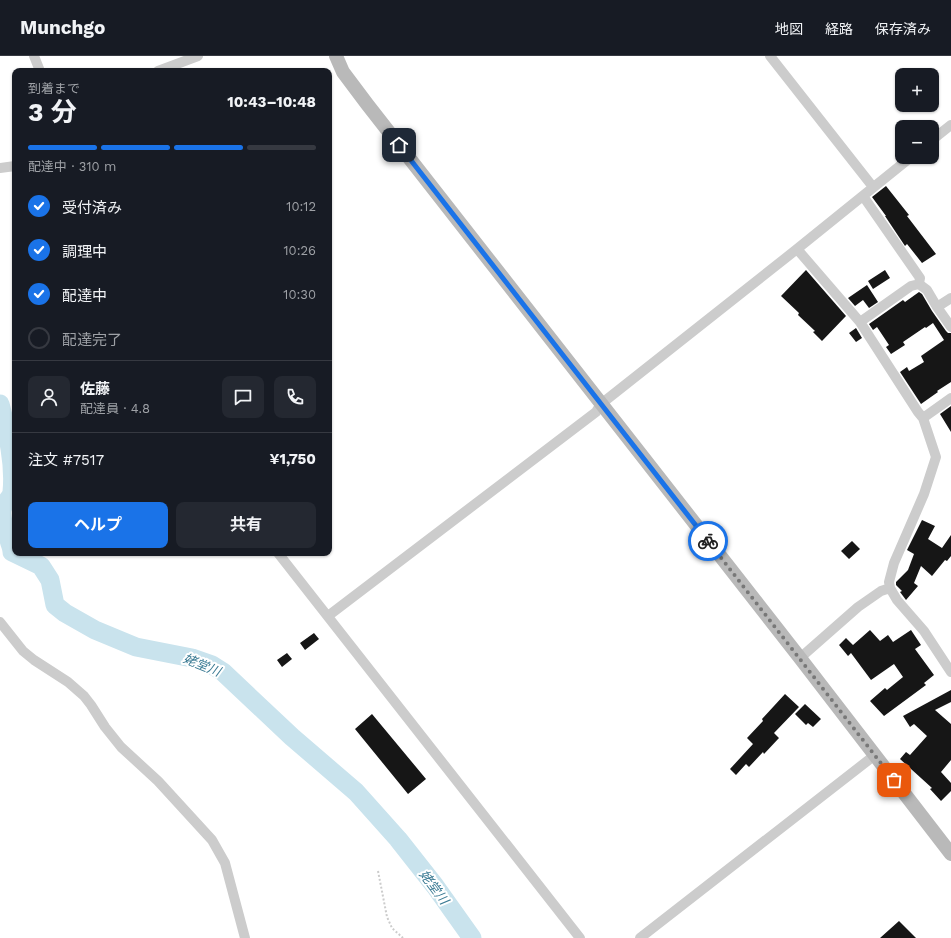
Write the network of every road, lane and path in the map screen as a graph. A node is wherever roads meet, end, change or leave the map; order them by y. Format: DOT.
graph roads {
  1 [pos="34,56"];
  2 [pos="198,56"];
  3 [pos="336,56"];
  4 [pos="770,56"];
  5 [pos="39,68"];
  6 [pos="166,68"];
  7 [pos="951,125"];
  8 [pos="939,134"];
  9 [pos="902,164"];
  10 [pos="12,166"];
  11 [pos="0,168"];
  12 [pos="873,187"];
  13 [pos="862,196"];
  14 [pos="797,249"];
  15 [pos="919,284"];
  16 [pos="951,298"];
  17 [pos="937,307"];
  18 [pos="860,322"];
  19 [pos="951,327"];
  20 [pos="951,398"];
  21 [pos="601,404"];
  22 [pos="923,418"];
  23 [pos="280,556"];
  24 [pos="890,588"];
  25 [pos="328,616"];
  26 [pos="0,622"];
  27 [pos="800,658"];
  28 [pos="951,672"];
  29 [pos="875,755"];
  30 [pos="951,854"];
  31 [pos="378,871"];
  32 [pos="245,938"];
  33 [pos="403,938"];
  34 [pos="580,938"];
  35 [pos="640,938"];
  1 -- 5 [label="street"];
  2 -- 6 [label="street"];
  3 -- 21 [label="street"];
  4 -- 12 [label="street"];
  7 -- 8 [label="street"];
  9 -- 12 [label="street"];
  10 -- 11 [label="street"];
  12 -- 13 [label="street"];
  13 -- 14 [label="street"];
  13 -- 15 [label="street"];
  14 -- 18 [label="street"];
  14 -- 21 [label="street"];
  15 -- 17 [label="street"];
  15 -- 18 [label="street"];
  16 -- 17 [label="street"];
  17 -- 19 [label="street"];
  18 -- 22 [label="street"];
  20 -- 22 [label="street"];
  21 -- 25 [label="street"];
  21 -- 27 [label="street"];
  22 -- 24 [label="street"];
  23 -- 25 [label="street"];
  24 -- 27 [label="street"];
  24 -- 28 [label="street"];
  25 -- 34 [label="street"];
  26 -- 32 [label="street"];
  27 -- 29 [label="street"];
  29 -- 30 [label="street"];
  29 -- 35 [label="street"];
  31 -- 33 [label="path"];
}
